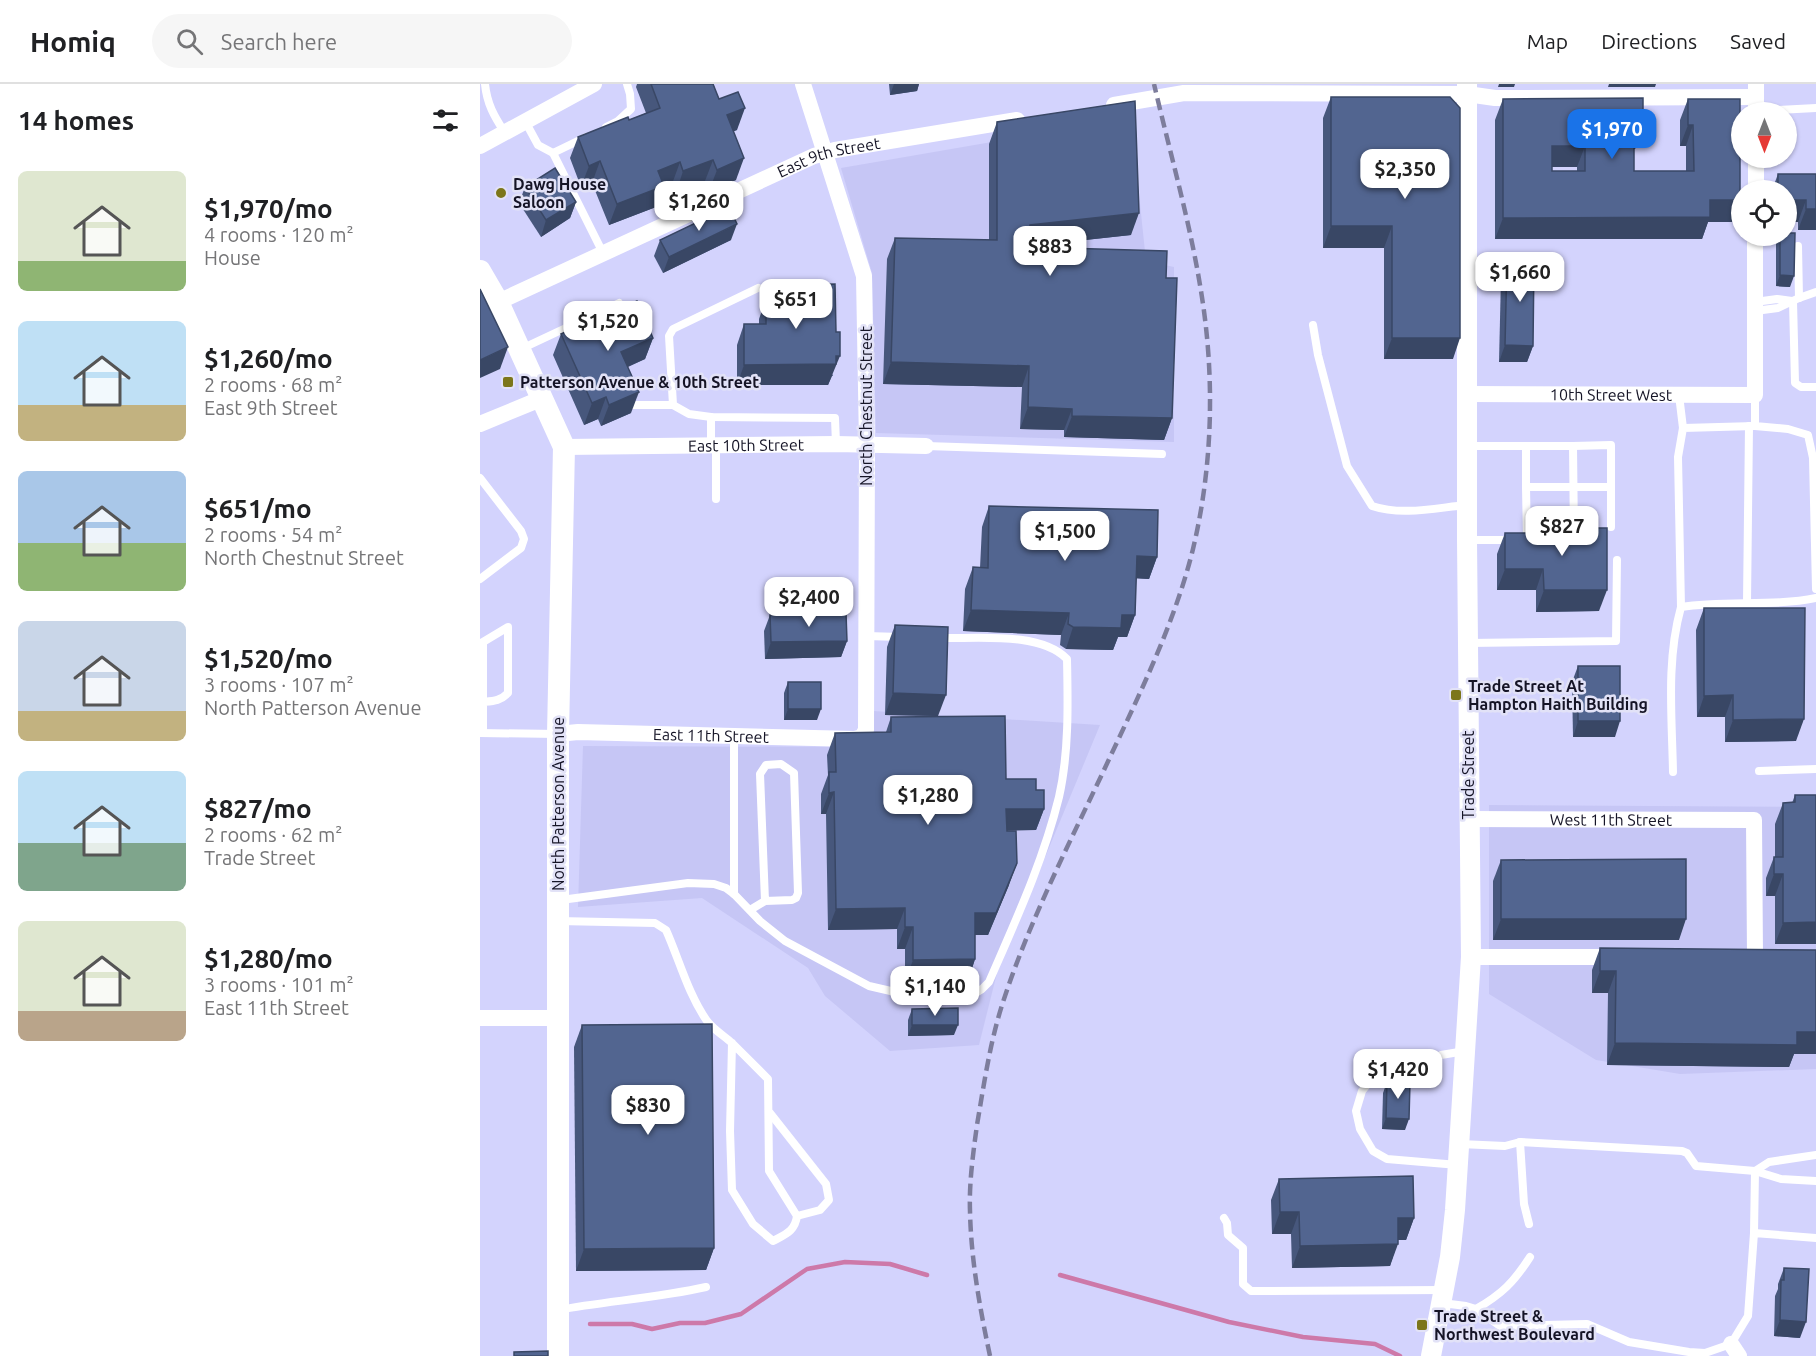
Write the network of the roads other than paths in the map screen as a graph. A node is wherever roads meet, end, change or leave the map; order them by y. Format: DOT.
graph roads {
  1 [pos="485,84"];
  2 [pos="627,84"];
  3 [pos="803,84"];
  4 [pos="591,85"];
  5 [pos="1467,89"];
  6 [pos="1181,91"];
  7 [pos="1756,101"];
  8 [pos="1096,108"];
  9 [pos="1816,108"];
  10 [pos="1031,118"];
  11 [pos="525,121"];
  12 [pos="599,130"];
  13 [pos="505,133"];
  14 [pos="590,135"];
  15 [pos="480,146"];
  16 [pos="825,152"];
  17 [pos="553,153"];
  18 [pos="1755,246"];
  19 [pos="1798,246"];
  20 [pos="603,253"];
  21 [pos="480,270"];
  22 [pos="758,288"];
  23 [pos="1816,292"];
  24 [pos="1796,299"];
  25 [pos="498,302"];
  26 [pos="619,303"];
  27 [pos="1755,306"];
  28 [pos="1313,325"];
  29 [pos="520,349"];
  30 [pos="1816,387"];
  31 [pos="1467,394"];
  32 [pos="1679,395"];
  33 [pos="1755,395"];
  34 [pos="543,398"];
  35 [pos="633,405"];
  36 [pos="673,405"];
  37 [pos="711,417"];
  38 [pos="480,424"];
  39 [pos="1752,426"];
  40 [pos="1683,428"];
  41 [pos="836,444"];
  42 [pos="867,445"];
  43 [pos="926,446"];
  44 [pos="1467,446"];
  45 [pos="1526,446"];
  46 [pos="1573,446"];
  47 [pos="564,447"];
  48 [pos="713,447"];
  49 [pos="1162,454"];
  50 [pos="480,478"];
  51 [pos="1526,487"];
  52 [pos="1574,487"];
  53 [pos="1611,487"];
  54 [pos="716,499"];
  55 [pos="1467,505"];
  56 [pos="1611,527"];
  57 [pos="1467,540"];
  58 [pos="1527,540"];
  59 [pos="1539,540"];
  60 [pos="1562,540"];
  61 [pos="1617,560"];
  62 [pos="480,579"];
  63 [pos="1816,589"];
  64 [pos="1816,598"];
  65 [pos="1747,603"];
  66 [pos="1681,607"];
  67 [pos="866,636"];
  68 [pos="906,637"];
  69 [pos="929,638"];
  70 [pos="1467,643"];
  71 [pos="483,702"];
  72 [pos="481,733"];
  73 [pos="558,734"];
  74 [pos="734,736"];
  75 [pos="862,737"];
  76 [pos="1816,770"];
  77 [pos="1759,771"];
  78 [pos="1672,772"];
  79 [pos="1469,819"];
  80 [pos="734,894"];
  81 [pos="765,901"];
  82 [pos="750,910"];
  83 [pos="557,911"];
  84 [pos="1471,957"];
  85 [pos="1637,957"];
  86 [pos="1775,957"];
  87 [pos="480,1018"];
  88 [pos="557,1018"];
  89 [pos="732,1043"];
  90 [pos="1466,1051"];
  91 [pos="769,1113"];
  92 [pos="1520,1142"];
  93 [pos="1460,1144"];
  94 [pos="1816,1155"];
  95 [pos="1458,1166"];
  96 [pos="1755,1172"];
  97 [pos="1816,1181"];
  98 [pos="797,1216"];
  99 [pos="1224,1218"];
  100 [pos="1529,1224"];
  101 [pos="1754,1233"];
  102 [pos="1816,1238"];
  103 [pos="1530,1257"];
  104 [pos="706,1287"];
  105 [pos="1443,1296"];
  106 [pos="1476,1309"];
  107 [pos="558,1310"];
  108 [pos="1735,1350"];
  109 [pos="558,1356"];
  110 [pos="1431,1356"];
  1 -- 13 [label="lane"];
  2 -- 12 [label="lane"];
  3 -- 16 [label="street, North Chestnut Street"];
  4 -- 11 [label="street"];
  5 -- 6 [label="street"];
  5 -- 7 [label="street"];
  5 -- 31 [label="street, Trade Street"];
  6 -- 8 [label="street"];
  7 -- 9 [label="lane"];
  10 -- 16 [label="street, East 9th Street"];
  11 -- 13 [label="street"];
  11 -- 17 [label="lane"];
  13 -- 15 [label="street"];
  14 -- 17 [label="lane"];
  16 -- 20 [label="street, East 9th Street"];
  16 -- 42 [label="street, North Chestnut Street"];
  17 -- 20 [label="lane"];
  18 -- 27 [label="street"];
  19 -- 24 [label="lane"];
  20 -- 25 [label="street, East 9th Street"];
  21 -- 25 [label="main road, North Patterson Avenue"];
  22 -- 36 [label="lane"];
  23 -- 24 [label="lane"];
  24 -- 27 [label="lane"];
  24 -- 30 [label="lane"];
  25 -- 29 [label="main road, North Patterson Avenue"];
  26 -- 29 [label="lane"];
  27 -- 33 [label="street"];
  28 -- 55 [label="lane"];
  29 -- 34 [label="main road, North Patterson Avenue"];
  31 -- 32 [label="street, 10th Street West"];
  31 -- 44 [label="street, Trade Street"];
  32 -- 33 [label="street, 10th Street West"];
  32 -- 40 [label="lane"];
  33 -- 39 [label="lane"];
  34 -- 38 [label="street"];
  34 -- 47 [label="main road, North Patterson Avenue"];
  35 -- 36 [label="lane"];
  36 -- 37 [label="lane"];
  37 -- 41 [label="lane"];
  37 -- 48 [label="lane"];
  39 -- 40 [label="lane"];
  39 -- 63 [label="lane"];
  39 -- 65 [label="lane"];
  40 -- 66 [label="lane"];
  41 -- 42 [label="street, East 10th Street"];
  41 -- 48 [label="street, East 10th Street"];
  42 -- 43 [label="street, East 10th Street"];
  42 -- 67 [label="street, North Chestnut Street"];
  43 -- 49 [label="lane"];
  44 -- 45 [label="lane"];
  44 -- 55 [label="street, Trade Street"];
  45 -- 46 [label="lane"];
  45 -- 51 [label="lane"];
  46 -- 52 [label="lane"];
  46 -- 53 [label="lane"];
  47 -- 48 [label="street, East 10th Street"];
  47 -- 73 [label="main road, North Patterson Avenue"];
  48 -- 54 [label="lane"];
  50 -- 62 [label="lane"];
  51 -- 52 [label="lane"];
  51 -- 58 [label="lane"];
  52 -- 53 [label="lane"];
  52 -- 60 [label="lane"];
  53 -- 56 [label="lane"];
  55 -- 57 [label="street, Trade Street"];
  57 -- 58 [label="lane"];
  57 -- 70 [label="street, Trade Street"];
  58 -- 59 [label="lane"];
  61 -- 70 [label="lane"];
  64 -- 65 [label="lane"];
  65 -- 66 [label="lane"];
  66 -- 78 [label="lane"];
  67 -- 68 [label="lane"];
  67 -- 75 [label="street, North Chestnut Street"];
  69 -- 82 [label="lane"];
  70 -- 79 [label="street, Trade Street"];
  71 -- 71 [label="lane"];
  71 -- 72 [label="lane"];
  72 -- 73 [label="lane"];
  73 -- 74 [label="street, East 11th Street"];
  73 -- 83 [label="main road, North Patterson Avenue"];
  74 -- 75 [label="street, East 11th Street"];
  74 -- 80 [label="lane"];
  76 -- 77 [label="lane"];
  79 -- 84 [label="street, Trade Street"];
  79 -- 86 [label="street, West 11th Street"];
  80 -- 82 [label="lane"];
  80 -- 83 [label="lane"];
  81 -- 81 [label="lane"];
  81 -- 82 [label="lane"];
  83 -- 88 [label="main road, North Patterson Avenue"];
  83 -- 89 [label="lane"];
  84 -- 85 [label="street"];
  84 -- 90 [label="street, Trade Street"];
  87 -- 88 [label="street"];
  88 -- 107 [label="main road, North Patterson Avenue"];
  89 -- 91 [label="lane"];
  89 -- 98 [label="lane"];
  90 -- 93 [label="street, Trade Street"];
  90 -- 95 [label="lane"];
  91 -- 98 [label="lane"];
  91 -- 98 [label="lane"];
  92 -- 93 [label="lane"];
  92 -- 96 [label="lane"];
  92 -- 100 [label="lane"];
  93 -- 95 [label="street, Trade Street"];
  94 -- 96 [label="lane"];
  95 -- 105 [label="street, Trade Street"];
  96 -- 97 [label="lane"];
  96 -- 101 [label="lane"];
  99 -- 105 [label="lane"];
  101 -- 102 [label="lane"];
  101 -- 108 [label="lane"];
  103 -- 106 [label="lane"];
  104 -- 107 [label="lane"];
  105 -- 106 [label="lane"];
  105 -- 110 [label="street, Trade Street"];
  106 -- 108 [label="lane"];
  107 -- 109 [label="main road, North Patterson Avenue"];
}
